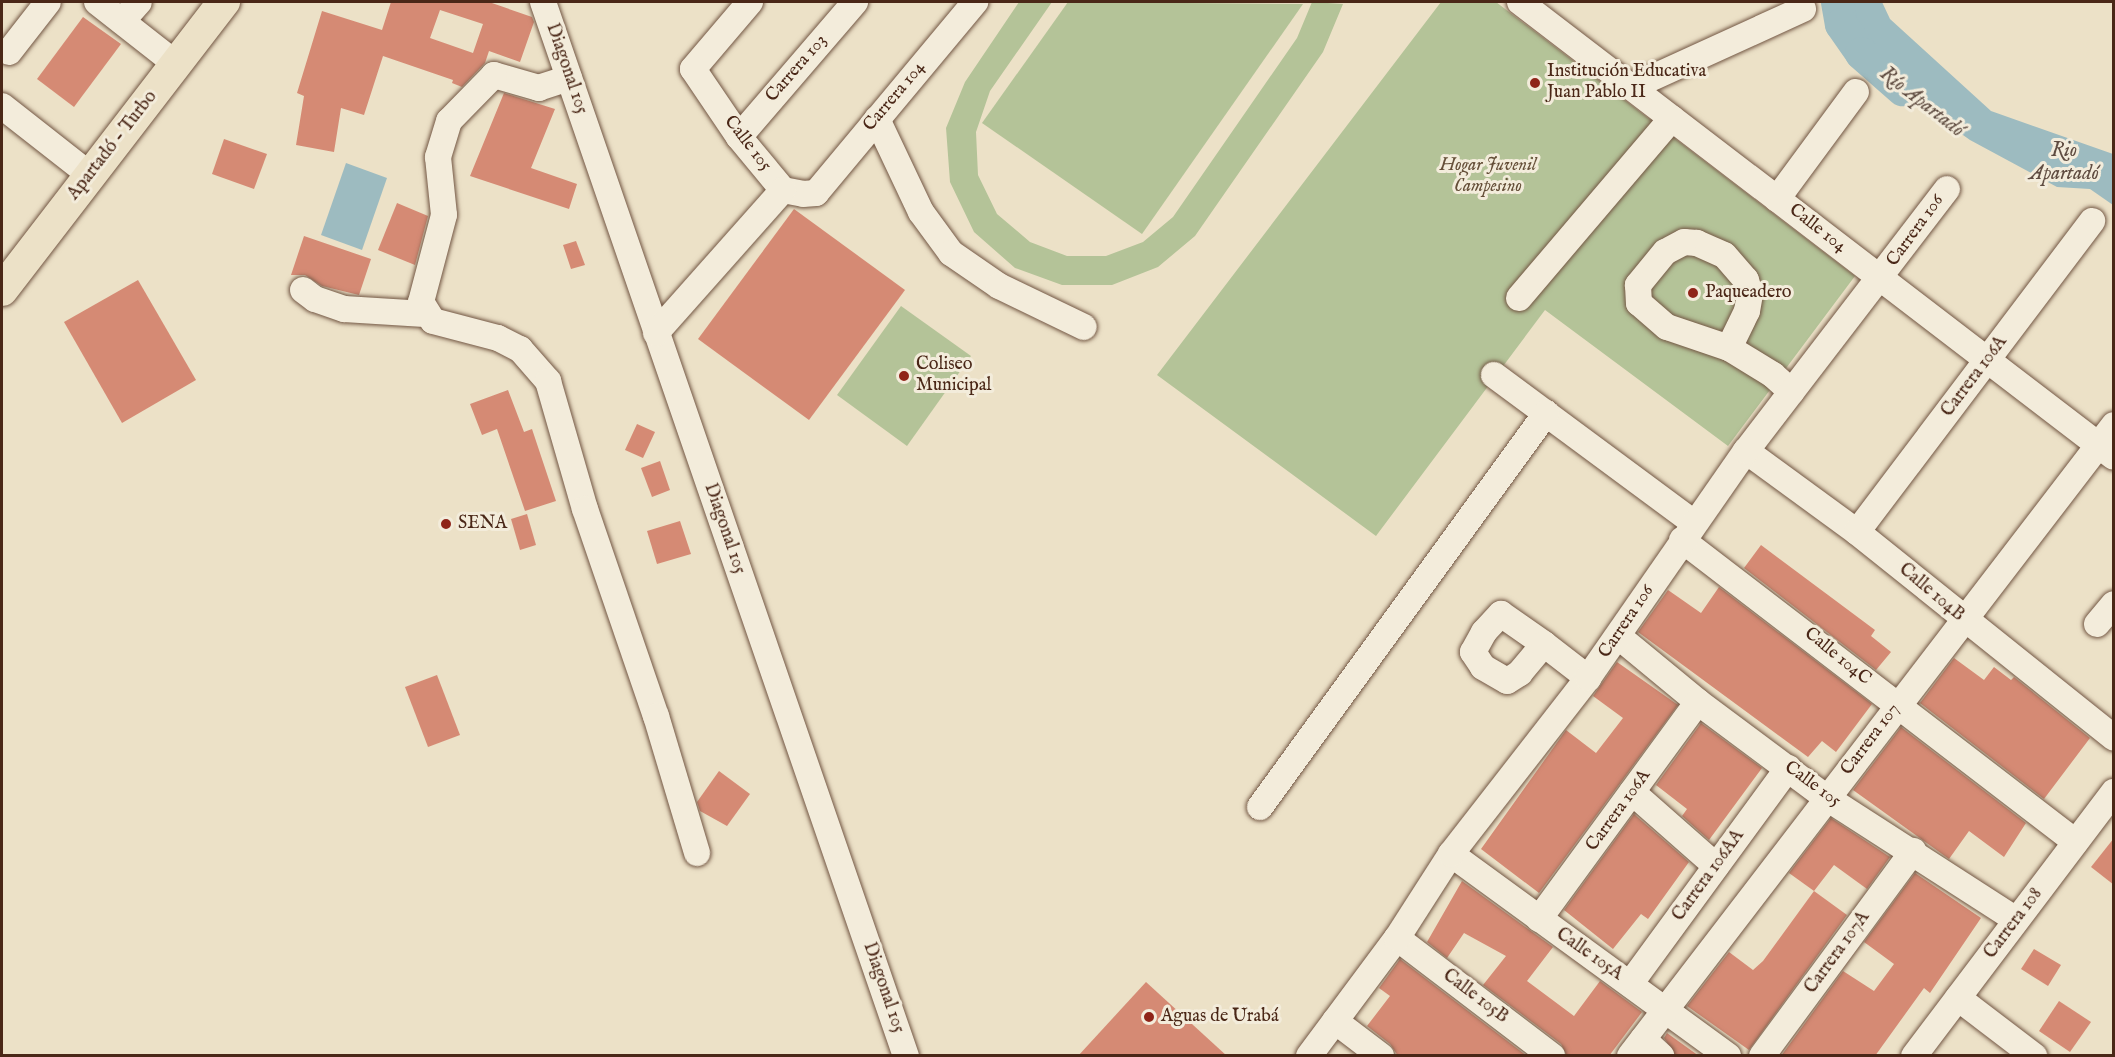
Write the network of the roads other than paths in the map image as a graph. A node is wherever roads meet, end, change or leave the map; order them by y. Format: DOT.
graph roads {
  1 [pos="48,2"];
  2 [pos="97,2"];
  3 [pos="139,2"];
  4 [pos="224,2"];
  5 [pos="543,2"];
  6 [pos="750,2"];
  7 [pos="855,2"];
  8 [pos="975,2"];
  9 [pos="1520,2"];
  10 [pos="1803,9"];
  11 [pos="122,21"];
  12 [pos="9,52"];
  13 [pos="176,64"];
  14 [pos="569,78"];
  15 [pos="1632,87"];
  16 [pos="1856,92"];
  17 [pos="2,106"];
  18 [pos="1672,118"];
  19 [pos="877,119"];
  20 [pos="739,136"];
  21 [pos="90,175"];
  22 [pos="1947,189"];
  23 [pos="783,190"];
  24 [pos="816,194"];
  25 [pos="1778,199"];
  26 [pos="2091,221"];
  27 [pos="1881,279"];
  28 [pos="2,290"];
  29 [pos="303,290"];
  30 [pos="1519,298"];
  31 [pos="425,314"];
  32 [pos="1084,327"];
  33 [pos="656,333"];
  34 [pos="1729,348"];
  35 [pos="1988,361"];
  36 [pos="1494,375"];
  37 [pos="1792,392"];
  38 [pos="1546,413"];
  39 [pos="2114,425"];
  40 [pos="2106,451"];
  41 [pos="1746,452"];
  42 [pos="1688,532"];
  43 [pos="1857,532"];
  44 [pos="2114,604"];
  45 [pos="1963,621"];
  46 [pos="2097,624"];
  47 [pos="1618,636"];
  48 [pos="1544,644"];
  49 [pos="1588,678"];
  50 [pos="1698,702"];
  51 [pos="1897,707"];
  52 [pos="2114,738"];
  53 [pos="1788,768"];
  54 [pos="1632,792"];
  55 [pos="2114,792"];
  56 [pos="1827,798"];
  57 [pos="1260,807"];
  58 [pos="2076,842"];
  59 [pos="1913,851"];
  60 [pos="697,853"];
  61 [pos="1451,854"];
  62 [pos="1716,866"];
  63 [pos="1539,919"];
  64 [pos="2016,920"];
  65 [pos="1397,938"];
  66 [pos="1630,984"];
  67 [pos="1958,998"];
  68 [pos="1667,1008"];
  69 [pos="1335,1021"];
  70 [pos="1645,1050"];
  71 [pos="906,1056"];
  72 [pos="1309,1056"];
  73 [pos="1381,1056"];
  74 [pos="1552,1056"];
  75 [pos="1728,1056"];
  76 [pos="1762,1056"];
  77 [pos="1914,1056"];
  78 [pos="2034,1056"];
  1 -- 12 [label="street"];
  2 -- 11 [label="street"];
  3 -- 11 [label="street"];
  4 -- 13 [label="main road, Apartadó - Turbo"];
  5 -- 14 [label="street, Diagonal 105"];
  6 -- 20 [label="street, Calle 105"];
  7 -- 20 [label="street, Carrera 103"];
  8 -- 19 [label="street, Carrera 104"];
  9 -- 15 [label="street, Calle 104"];
  10 -- 15 [label="street"];
  11 -- 13 [label="street"];
  13 -- 21 [label="main road, Apartadó - Turbo"];
  14 -- 31 [label="street"];
  14 -- 33 [label="street, Diagonal 105"];
  15 -- 18 [label="street, Calle 104"];
  16 -- 25 [label="street"];
  17 -- 21 [label="street"];
  18 -- 25 [label="street, Calle 104"];
  18 -- 30 [label="street"];
  19 -- 24 [label="street, Carrera 104"];
  19 -- 32 [label="street"];
  20 -- 23 [label="street, Calle 105"];
  21 -- 28 [label="main road, Apartadó - Turbo"];
  22 -- 27 [label="street, Carrera 106"];
  23 -- 24 [label="street, Calle 105"];
  23 -- 33 [label="street"];
  25 -- 27 [label="street, Calle 104"];
  26 -- 35 [label="street, Carrera 106A"];
  27 -- 35 [label="street, Calle 104"];
  27 -- 37 [label="street, Carrera 106"];
  29 -- 31 [label="street"];
  31 -- 60 [label="street"];
  33 -- 71 [label="street, Diagonal 105"];
  34 -- 34 [label="street"];
  34 -- 37 [label="street"];
  35 -- 40 [label="street, Calle 104"];
  35 -- 43 [label="street, Carrera 106A"];
  36 -- 38 [label="street, Calle 104C"];
  37 -- 41 [label="street, Carrera 106"];
  38 -- 42 [label="street, Calle 104C"];
  38 -- 57 [label="street"];
  39 -- 40 [label="street, Carrera 107"];
  40 -- 45 [label="street, Carrera 107"];
  41 -- 42 [label="street, Carrera 106"];
  41 -- 43 [label="street, Calle 104B"];
  42 -- 47 [label="street, Carrera 106"];
  42 -- 51 [label="street, Calle 104C"];
  43 -- 45 [label="street, Calle 104B"];
  44 -- 46 [label="street"];
  45 -- 51 [label="street, Carrera 107"];
  45 -- 52 [label="street, Calle 104B"];
  47 -- 49 [label="street, Carrera 106"];
  47 -- 50 [label="street, Calle 105"];
  48 -- 49 [label="street"];
  49 -- 61 [label="street, Carrera 106"];
  50 -- 53 [label="street, Calle 105"];
  50 -- 54 [label="street, Carrera 106A"];
  51 -- 56 [label="street, Carrera 107"];
  51 -- 58 [label="street, Calle 104C"];
  53 -- 56 [label="street, Calle 105"];
  53 -- 62 [label="street, Carrera 106AA"];
  54 -- 62 [label="street"];
  54 -- 63 [label="street, Carrera 106A"];
  55 -- 58 [label="street, Carrera 108"];
  56 -- 59 [label="street, Calle 105"];
  56 -- 68 [label="street, Carrera 107"];
  58 -- 64 [label="street, Carrera 108"];
  59 -- 64 [label="street, Calle 105"];
  59 -- 76 [label="street, Carrera 107A"];
  61 -- 63 [label="street, Calle 105A"];
  61 -- 65 [label="street, Carrera 106"];
  62 -- 66 [label="street, Carrera 106AA"];
  63 -- 66 [label="street, Calle 105A"];
  64 -- 67 [label="street, Carrera 108"];
  65 -- 69 [label="street, Carrera 106"];
  65 -- 74 [label="street, Calle 105B"];
  66 -- 68 [label="street, Calle 105A"];
  67 -- 77 [label="street, Carrera 108"];
  67 -- 78 [label="street"];
  68 -- 70 [label="street, Carrera 107"];
  68 -- 75 [label="street, Calle 105A"];
  69 -- 72 [label="street, Carrera 106"];
  69 -- 73 [label="street"];
}
